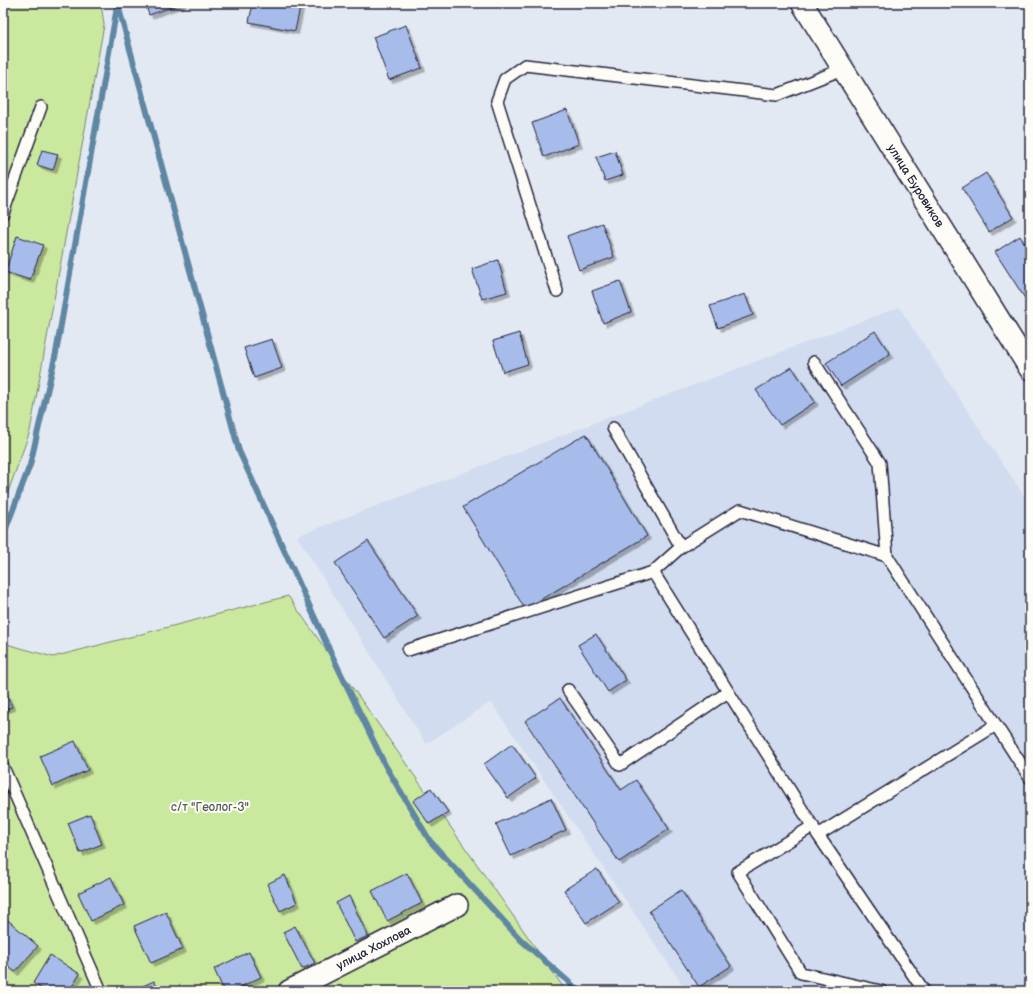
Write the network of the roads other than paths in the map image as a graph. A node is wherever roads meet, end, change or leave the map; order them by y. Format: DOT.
graph roads {
  1 [pos="802,3"];
  2 [pos="843,69"];
  3 [pos="41,107"];
  4 [pos="3,213"];
  5 [pos="557,291"];
  6 [pos="814,362"];
  7 [pos="1030,368"];
  8 [pos="613,428"];
  9 [pos="680,547"];
  10 [pos="887,556"];
  11 [pos="653,572"];
  12 [pos="408,650"];
  13 [pos="568,690"];
  14 [pos="728,692"];
  15 [pos="996,725"];
  16 [pos="3,767"];
  17 [pos="1030,778"];
  18 [pos="816,830"];
  19 [pos="457,905"];
  20 [pos="101,991"];
  21 [pos="290,991"];
  22 [pos="881,991"];
  23 [pos="924,991"];
  1 -- 2 [label="street, улица Буровиков"];
  2 -- 5 [label="lane"];
  2 -- 7 [label="street, улица Буровиков"];
  3 -- 4 [label="lane"];
  6 -- 10 [label="lane"];
  8 -- 9 [label="lane"];
  9 -- 10 [label="lane"];
  9 -- 11 [label="lane"];
  10 -- 15 [label="lane"];
  11 -- 12 [label="lane"];
  11 -- 14 [label="lane"];
  13 -- 14 [label="lane"];
  14 -- 18 [label="lane"];
  15 -- 17 [label="lane"];
  15 -- 18 [label="lane"];
  16 -- 20 [label="lane"];
  18 -- 22 [label="lane"];
  18 -- 23 [label="lane"];
  19 -- 21 [label="street, улица Хохлова"];
}
